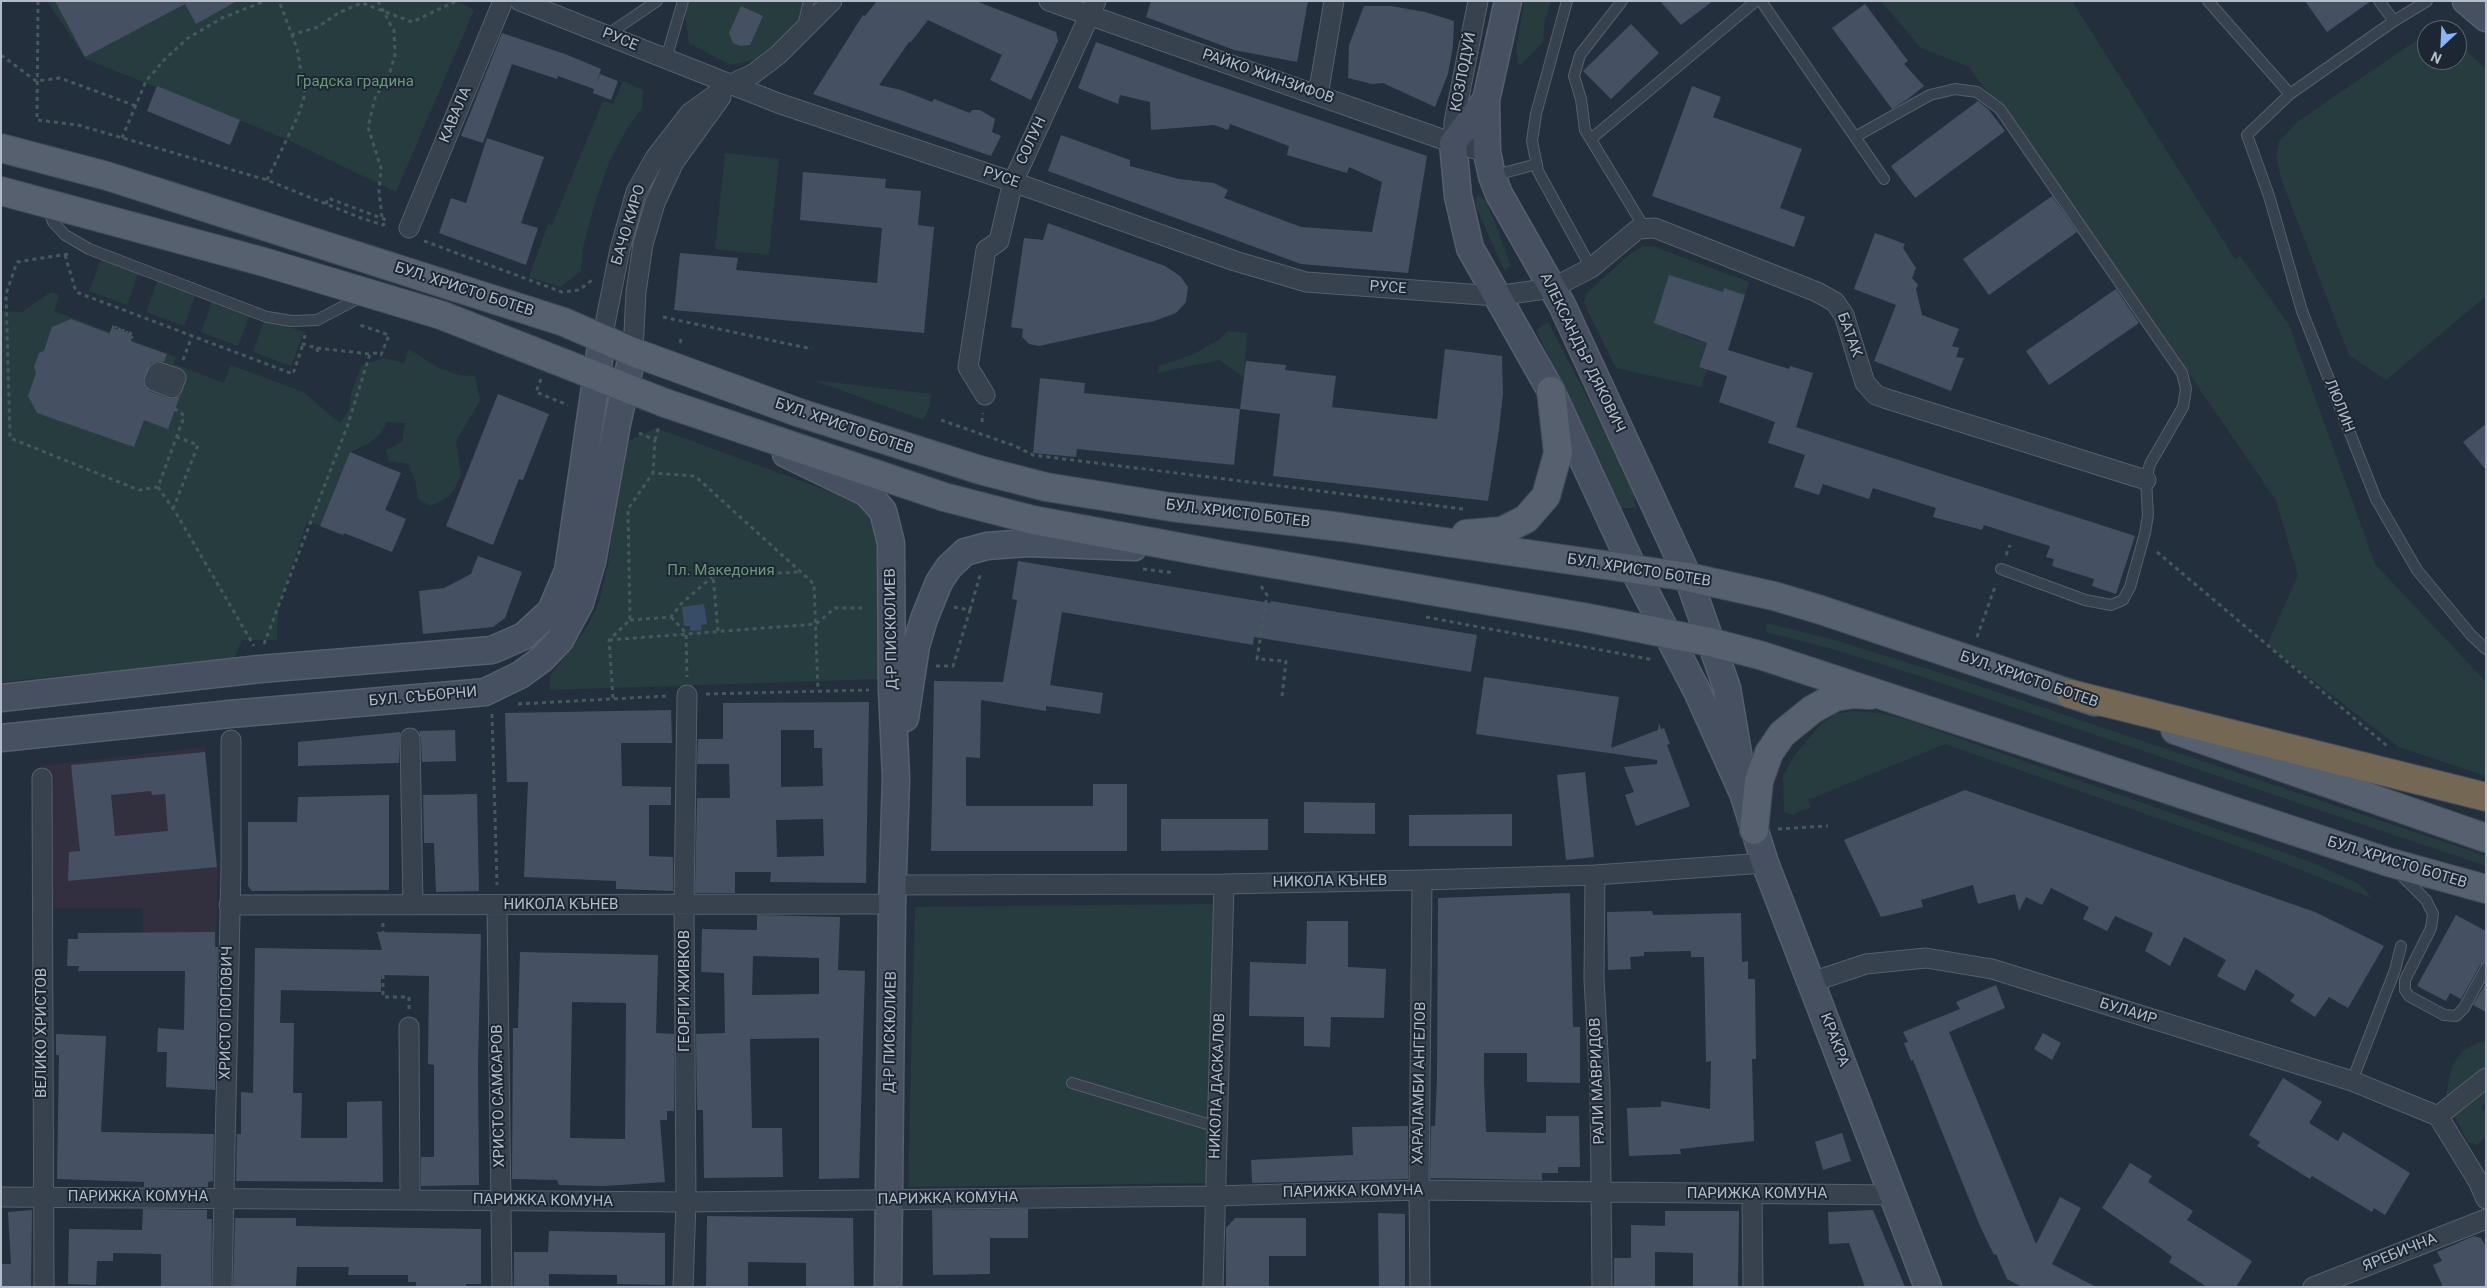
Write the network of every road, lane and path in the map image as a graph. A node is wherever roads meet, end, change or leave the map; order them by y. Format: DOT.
graph roads {
  1 [pos="38,1"];
  2 [pos="266,1"];
  3 [pos="279,1"];
  4 [pos="378,1"];
  5 [pos="456,1"];
  6 [pos="503,1"];
  7 [pos="520,1"];
  8 [pos="657,1"];
  9 [pos="682,1"];
  10 [pos="809,1"];
  11 [pos="832,1"];
  12 [pos="1049,1"];
  13 [pos="1334,1"];
  14 [pos="1478,1"];
  15 [pos="1508,1"];
  16 [pos="1567,1"];
  17 [pos="1622,1"];
  18 [pos="1756,1"];
  19 [pos="1761,1"];
  20 [pos="2208,1"];
  21 [pos="2379,1"];
  22 [pos="2428,1"];
  23 [pos="2466,1"];
  24 [pos="1093,8"];
  25 [pos="384,11"];
  26 [pos="2486,18"];
  27 [pos="2394,21"];
  28 [pos="803,29"];
  29 [pos="291,35"];
  30 [pos="607,35"];
  31 [pos="1,56"];
  32 [pos="666,58"];
  33 [pos="36,81"];
  34 [pos="729,86"];
  35 [pos="2290,94"];
  36 [pos="1318,95"];
  37 [pos="1486,100"];
  38 [pos="136,106"];
  39 [pos="1855,137"];
  40 [pos="122,138"];
  41 [pos="1590,139"];
  42 [pos="1453,143"];
  43 [pos="6,149"];
  44 [pos="1490,164"];
  45 [pos="1536,164"];
  46 [pos="1,177"];
  47 [pos="1884,179"];
  48 [pos="267,180"];
  49 [pos="1013,182"];
  50 [pos="1,191"];
  51 [pos="44,201"];
  52 [pos="326,204"];
  53 [pos="382,219"];
  54 [pos="388,221"];
  55 [pos="1644,227"];
  56 [pos="409,228"];
  57 [pos="1591,268"];
  58 [pos="612,284"];
  59 [pos="1552,288"];
  60 [pos="370,292"];
  61 [pos="3,293"];
  62 [pos="1496,296"];
  63 [pos="663,317"];
  64 [pos="360,325"];
  65 [pos="192,336"];
  66 [pos="602,339"];
  67 [pos="303,344"];
  68 [pos="317,348"];
  69 [pos="812,349"];
  70 [pos="633,352"];
  71 [pos="318,354"];
  72 [pos="550,357"];
  73 [pos="178,373"];
  74 [pos="597,376"];
  75 [pos="625,387"];
  76 [pos="1551,391"];
  77 [pos="985,395"];
  78 [pos="174,409"];
  79 [pos="591,415"];
  80 [pos="941,420"];
  81 [pos="721,423"];
  82 [pos="617,424"];
  83 [pos="176,437"];
  84 [pos="653,473"];
  85 [pos="2146,480"];
  86 [pos="158,487"];
  87 [pos="1469,509"];
  88 [pos="173,510"];
  89 [pos="1427,538"];
  90 [pos="2143,540"];
  91 [pos="2010,545"];
  92 [pos="976,549"];
  93 [pos="1186,562"];
  94 [pos="1134,568"];
  95 [pos="2001,569"];
  96 [pos="1634,570"];
  97 [pos="801,572"];
  98 [pos="712,576"];
  99 [pos="1688,577"];
  100 [pos="1251,584"];
  101 [pos="1270,588"];
  102 [pos="1267,595"];
  103 [pos="951,606"];
  104 [pos="862,608"];
  105 [pos="970,610"];
  106 [pos="671,617"];
  107 [pos="1425,617"];
  108 [pos="630,620"];
  109 [pos="816,624"];
  110 [pos="718,631"];
  111 [pos="686,633"];
  112 [pos="1667,633"];
  113 [pos="610,640"];
  114 [pos="1710,642"];
  115 [pos="2486,649"];
  116 [pos="1970,659"];
  117 [pos="1658,661"];
  118 [pos="260,662"];
  119 [pos="913,666"];
  120 [pos="818,691"];
  121 [pos="2071,694"];
  122 [pos="687,695"];
  123 [pos="1882,695"];
  124 [pos="1282,697"];
  125 [pos="1,698"];
  126 [pos="613,698"];
  127 [pos="491,706"];
  128 [pos="1,738"];
  129 [pos="410,738"];
  130 [pos="231,740"];
  131 [pos="2393,751"];
  132 [pos="42,778"];
  133 [pos="896,778"];
  134 [pos="1743,793"];
  135 [pos="2486,797"];
  136 [pos="1828,826"];
  137 [pos="1754,830"];
  138 [pos="2486,838"];
  139 [pos="1765,862"];
  140 [pos="2388,862"];
  141 [pos="1595,875"];
  142 [pos="1422,880"];
  143 [pos="1224,884"];
  144 [pos="2486,890"];
  145 [pos="893,894"];
  146 [pos="684,904"];
  147 [pos="229,905"];
  148 [pos="413,905"];
  149 [pos="497,906"];
  150 [pos="2401,946"];
  151 [pos="2486,968"];
  152 [pos="383,975"];
  153 [pos="1812,982"];
  154 [pos="409,1027"];
  155 [pos="2486,1078"];
  156 [pos="2352,1081"];
  157 [pos="1072,1083"];
  158 [pos="2438,1116"];
  159 [pos="1217,1127"];
  160 [pos="1419,1190"];
  161 [pos="1602,1194"];
  162 [pos="1752,1194"];
  163 [pos="1894,1195"];
  164 [pos="1,1196"];
  165 [pos="42,1196"];
  166 [pos="1215,1196"];
  167 [pos="224,1197"];
  168 [pos="410,1199"];
  169 [pos="2486,1199"];
  170 [pos="890,1200"];
  171 [pos="500,1201"];
  172 [pos="686,1202"];
  173 [pos="2486,1218"];
  174 [pos="2357,1279"];
  175 [pos="44,1287"];
  176 [pos="222,1287"];
  177 [pos="502,1287"];
  178 [pos="683,1287"];
  179 [pos="888,1287"];
  180 [pos="1213,1287"];
  181 [pos="1420,1287"];
  182 [pos="1602,1287"];
  183 [pos="1753,1287"];
  184 [pos="1928,1287"];
  185 [pos="2314,1287"];
  1 -- 33 [label="path"];
  2 -- 38 [label="path"];
  3 -- 29 [label="path"];
  4 -- 25 [label="path"];
  5 -- 25 [label="path"];
  6 -- 56 [label="street, КАВАЛА"];
  7 -- 30 [label="street, РУСЕ"];
  8 -- 30 [label="lane"];
  9 -- 32 [label="lane"];
  10 -- 28 [label="lane"];
  11 -- 28 [label="street, БАЧО КИРО"];
  12 -- 24 [label="street, РАЙКО ЖИНЗИФОВ"];
  13 -- 36 [label="street"];
  14 -- 42 [label="street, КОЗЛОДУЙ"];
  15 -- 37 [label="street, АЛЕКСАНДЪР ДЯКОВИЧ"];
  16 -- 45 [label="lane"];
  17 -- 41 [label="lane"];
  18 -- 41 [label="lane"];
  19 -- 39 [label="lane"];
  20 -- 35 [label="lane"];
  21 -- 27 [label="lane"];
  22 -- 27 [label="lane"];
  23 -- 26 [label="street"];
  24 -- 36 [label="street, РАЙКО ЖИНЗИФОВ"];
  24 -- 49 [label="street, СОЛУН"];
  25 -- 29 [label="path"];
  25 -- 53 [label="path"];
  27 -- 35 [label="lane"];
  28 -- 34 [label="street, БАЧО КИРО"];
  29 -- 48 [label="path"];
  30 -- 32 [label="street, РУСЕ"];
  31 -- 33 [label="path"];
  32 -- 34 [label="street, РУСЕ"];
  33 -- 38 [label="path"];
  33 -- 40 [label="path"];
  34 -- 49 [label="street, РУСЕ"];
  34 -- 58 [label="street, БАЧО КИРО"];
  34 -- 70 [label="street, БАЧО КИРО"];
  35 -- 115 [label="lane, ЛЮЛИН"];
  36 -- 42 [label="street, РАЙКО ЖИНЗИФОВ"];
  37 -- 42 [label="street"];
  37 -- 44 [label="street, АЛЕКСАНДЪР ДЯКОВИЧ"];
  38 -- 40 [label="path"];
  39 -- 47 [label="lane"];
  39 -- 85 [label="lane"];
  40 -- 48 [label="path"];
  41 -- 55 [label="lane"];
  42 -- 44 [label="street, РАЙКО ЖИНЗИФОВ"];
  42 -- 62 [label="street"];
  43 -- 46 [label="main road"];
  43 -- 66 [label="main road, БУЛ. ХРИСТО БОТЕВ"];
  44 -- 45 [label="lane"];
  44 -- 59 [label="street, АЛЕКСАНДЪР ДЯКОВИЧ"];
  45 -- 57 [label="lane"];
  48 -- 52 [label="path"];
  49 -- 62 [label="street, РУСЕ"];
  49 -- 77 [label="street, СОЛУН"];
  50 -- 51 [label="main road, БУЛ. ХРИСТО БОТЕВ"];
  51 -- 60 [label="main road, БУЛ. ХРИСТО БОТЕВ"];
  51 -- 60 [label="lane"];
  52 -- 53 [label="path"];
  52 -- 54 [label="path"];
  53 -- 54 [label="path"];
  54 -- 56 [label="path"];
  55 -- 57 [label="street"];
  55 -- 85 [label="street, БАТАК"];
  56 -- 58 [label="path"];
  57 -- 59 [label="street"];
  58 -- 66 [label="street, БАЧО КИРО"];
  59 -- 62 [label="street"];
  59 -- 99 [label="street, АЛЕКСАНДЪР ДЯКОВИЧ"];
  60 -- 72 [label="main road, БУЛ. ХРИСТО БОТЕВ"];
  61 -- 65 [label="path"];
  61 -- 86 [label="path"];
  62 -- 76 [label="street"];
  63 -- 69 [label="path"];
  64 -- 118 [label="path"];
  65 -- 67 [label="path"];
  65 -- 73 [label="path"];
  66 -- 70 [label="main road, БУЛ. ХРИСТО БОТЕВ"];
  66 -- 74 [label="street"];
  68 -- 71 [label="path"];
  70 -- 75 [label="street, БУЛ. СЪБОРНИ"];
  70 -- 89 [label="main road, БУЛ. ХРИСТО БОТЕВ"];
  72 -- 74 [label="main road, БУЛ. ХРИСТО БОТЕВ"];
  72 -- 79 [label="path"];
  74 -- 75 [label="main road, БУЛ. ХРИСТО БОТЕВ"];
  74 -- 79 [label="street"];
  75 -- 81 [label="main road, БУЛ. ХРИСТО БОТЕВ"];
  75 -- 82 [label="street, БУЛ. СЪБОРНИ"];
  76 -- 89 [label="main road"];
  76 -- 96 [label="street"];
  78 -- 83 [label="path"];
  79 -- 118 [label="street"];
  80 -- 87 [label="path"];
  81 -- 93 [label="main road, БУЛ. ХРИСТО БОТЕВ"];
  81 -- 133 [label="street, Д-Р ПИСКЮЛИЕВ"];
  82 -- 84 [label="path"];
  82 -- 128 [label="street, БУЛ. СЪБОРНИ"];
  83 -- 86 [label="path"];
  83 -- 88 [label="path"];
  84 -- 97 [label="path"];
  84 -- 108 [label="path"];
  85 -- 90 [label="lane"];
  86 -- 88 [label="path"];
  88 -- 118 [label="path"];
  89 -- 96 [label="main road, БУЛ. ХРИСТО БОТЕВ"];
  90 -- 95 [label="lane"];
  90 -- 131 [label="path"];
  91 -- 95 [label="path"];
  92 -- 93 [label="street"];
  92 -- 105 [label="path"];
  92 -- 119 [label="street, Д-Р ПИСКЮЛИЕВ"];
  93 -- 94 [label="path"];
  93 -- 112 [label="main road, БУЛ. ХРИСТО БОТЕВ"];
  95 -- 116 [label="path"];
  96 -- 99 [label="main road, БУЛ. ХРИСТО БОТЕВ"];
  96 -- 112 [label="street"];
  97 -- 98 [label="path"];
  97 -- 109 [label="path"];
  98 -- 106 [label="path"];
  98 -- 110 [label="path"];
  99 -- 114 [label="street, АЛЕКСАНДЪР ДЯКОВИЧ"];
  99 -- 116 [label="main road, БУЛ. ХРИСТО БОТЕВ"];
  100 -- 101 [label="path"];
  102 -- 124 [label="path"];
  103 -- 105 [label="path"];
  104 -- 109 [label="path"];
  105 -- 119 [label="path"];
  106 -- 108 [label="path"];
  106 -- 111 [label="path"];
  107 -- 117 [label="path"];
  108 -- 113 [label="path"];
  109 -- 110 [label="path"];
  109 -- 120 [label="path"];
  110 -- 111 [label="path"];
  111 -- 113 [label="path"];
  111 -- 122 [label="path"];
  112 -- 114 [label="main road, БУЛ. ХРИСТО БОТЕВ"];
  112 -- 134 [label="street, КРАКРА"];
  113 -- 126 [label="path"];
  114 -- 123 [label="main road, БУЛ. ХРИСТО БОТЕВ"];
  114 -- 134 [label="street, КРАКРА"];
  116 -- 121 [label="main road, БУЛ. ХРИСТО БОТЕВ"];
  118 -- 125 [label="street"];
  119 -- 133 [label="street, Д-Р ПИСКЮЛИЕВ"];
  121 -- 135 [label="highway"];
  121 -- 138 [label="main road, БУЛ. ХРИСТО БОТЕВ"];
  122 -- 146 [label="street, ГЕОРГИ ЖИВКОВ"];
  123 -- 137 [label="main road"];
  123 -- 140 [label="main road, БУЛ. ХРИСТО БОТЕВ"];
  127 -- 149 [label="path"];
  129 -- 148 [label="street"];
  130 -- 147 [label="street, ХРИСТО ПОПОВИЧ"];
  132 -- 165 [label="street, ВЕЛИКО ХРИСТОВ"];
  133 -- 145 [label="street, Д-Р ПИСКЮЛИЕВ"];
  134 -- 137 [label="street, КРАКРА"];
  136 -- 137 [label="path"];
  137 -- 139 [label="street, КРАКРА"];
  139 -- 141 [label="street, НИКОЛА КЪНЕВ"];
  139 -- 153 [label="street, КРАКРА"];
  140 -- 144 [label="main road, БУЛ. ХРИСТО БОТЕВ"];
  140 -- 151 [label="lane"];
  141 -- 142 [label="street, НИКОЛА КЪНЕВ"];
  141 -- 161 [label="street, РАЛИ МАВРИДОВ"];
  142 -- 143 [label="street, НИКОЛА КЪНЕВ"];
  142 -- 160 [label="street, ХАРАЛАМБИ АНГЕЛОВ"];
  143 -- 145 [label="street, НИКОЛА КЪНЕВ"];
  143 -- 159 [label="street, НИКОЛА ДАСКАЛОВ"];
  145 -- 146 [label="street, НИКОЛА КЪНЕВ"];
  145 -- 170 [label="street, Д-Р ПИСКЮЛИЕВ"];
  146 -- 149 [label="street, НИКОЛА КЪНЕВ"];
  146 -- 172 [label="street, ГЕОРГИ ЖИВКОВ"];
  147 -- 148 [label="street, НИКОЛА КЪНЕВ"];
  147 -- 167 [label="street, ХРИСТО ПОПОВИЧ"];
  148 -- 149 [label="street, НИКОЛА КЪНЕВ"];
  149 -- 171 [label="street, ХРИСТО САМСАРОВ"];
  150 -- 156 [label="lane"];
  152 -- 154 [label="path"];
  153 -- 156 [label="street, БУЛАИР"];
  153 -- 163 [label="street, КРАКРА"];
  154 -- 168 [label="street"];
  155 -- 158 [label="street"];
  156 -- 158 [label="street, БУЛАИР"];
  157 -- 159 [label="lane"];
  158 -- 169 [label="street"];
  159 -- 166 [label="street, НИКОЛА ДАСКАЛОВ"];
  160 -- 161 [label="street, ПАРИЖКА КОМУНА"];
  160 -- 166 [label="street, ПАРИЖКА КОМУНА"];
  160 -- 181 [label="street, ХАРАЛАМБИ АНГЕЛОВ"];
  161 -- 162 [label="street, ПАРИЖКА КОМУНА"];
  161 -- 182 [label="street, РАЛИ МАВРИДОВ"];
  162 -- 163 [label="street, ПАРИЖКА КОМУНА"];
  162 -- 183 [label="street"];
  163 -- 184 [label="street, КРАКРА"];
  164 -- 165 [label="street, ПАРИЖКА КОМУНА"];
  165 -- 167 [label="street, ПАРИЖКА КОМУНА"];
  165 -- 175 [label="street, ВЕЛИКО ХРИСТОВ"];
  166 -- 170 [label="street, ПАРИЖКА КОМУНА"];
  166 -- 180 [label="street, НИКОЛА ДАСКАЛОВ"];
  167 -- 168 [label="street, ПАРИЖКА КОМУНА"];
  167 -- 176 [label="street, ХРИСТО ПОПОВИЧ"];
  168 -- 171 [label="street, ПАРИЖКА КОМУНА"];
  170 -- 172 [label="street, ПАРИЖКА КОМУНА"];
  170 -- 179 [label="street, Д-Р ПИСКЮЛИЕВ"];
  171 -- 172 [label="street, ПАРИЖКА КОМУНА"];
  171 -- 177 [label="street, ХРИСТО САМСАРОВ"];
  172 -- 178 [label="street, ГЕОРГИ ЖИВКОВ"];
  173 -- 174 [label="street, ЯРЕБИЧНА"];
  174 -- 185 [label="street, ЯРЕБИЧНА"];
}
